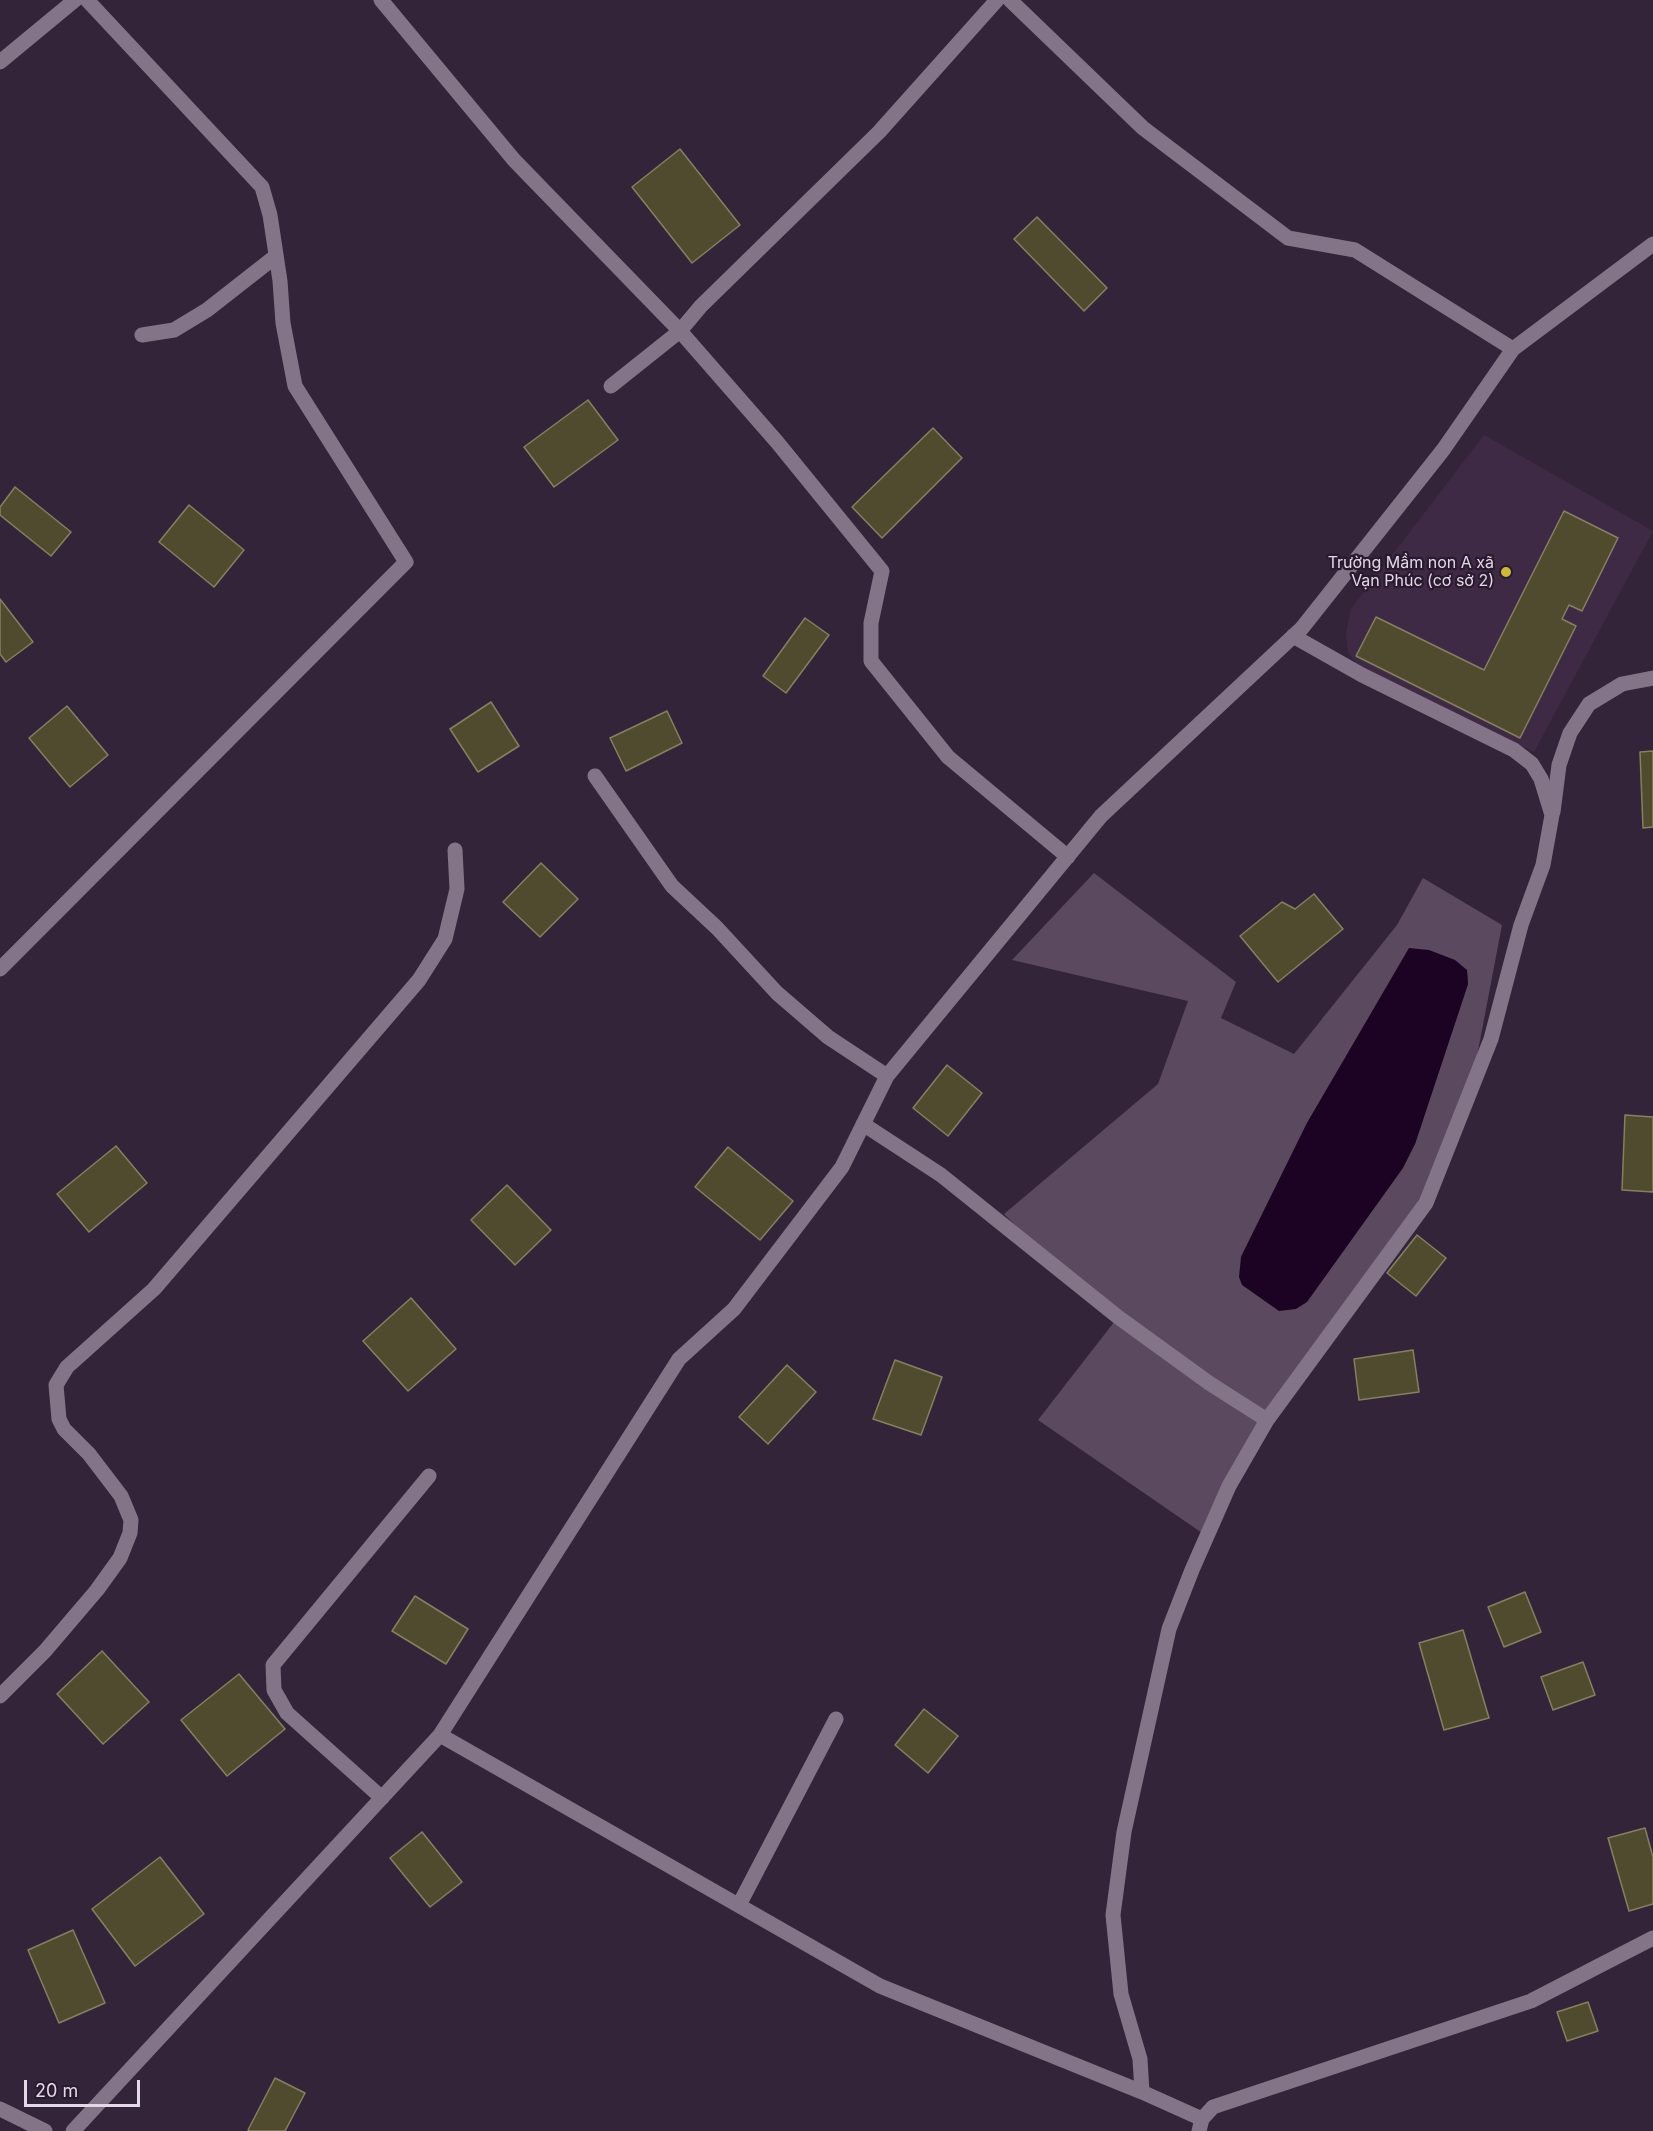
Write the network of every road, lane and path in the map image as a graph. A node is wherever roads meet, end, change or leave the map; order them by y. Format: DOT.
graph roads {
  1 [pos="75,0"];
  2 [pos="87,0"];
  3 [pos="381,0"];
  4 [pos="997,0"];
  5 [pos="1010,0"];
  6 [pos="0,62"];
  7 [pos="1653,244"];
  8 [pos="276,256"];
  9 [pos="680,331"];
  10 [pos="142,335"];
  11 [pos="1513,349"];
  12 [pos="611,386"];
  13 [pos="1293,636"];
  14 [pos="1653,678"];
  15 [pos="596,776"];
  16 [pos="1552,815"];
  17 [pos="455,850"];
  18 [pos="1068,857"];
  19 [pos="0,969"];
  20 [pos="887,1076"];
  21 [pos="863,1124"];
  22 [pos="1267,1420"];
  23 [pos="429,1476"];
  24 [pos="0,1696"];
  25 [pos="836,1719"];
  26 [pos="440,1735"];
  27 [pos="382,1798"];
  28 [pos="739,1905"];
  29 [pos="1653,1938"];
  30 [pos="1142,2092"];
  31 [pos="0,2109"];
  32 [pos="1201,2125"];
  33 [pos="45,2131"];
  34 [pos="74,2131"];
  1 -- 6 [label="street"];
  2 -- 8 [label="street"];
  3 -- 9 [label="street"];
  4 -- 9 [label="street"];
  5 -- 11 [label="street"];
  7 -- 11 [label="street"];
  8 -- 10 [label="street"];
  8 -- 19 [label="street"];
  9 -- 12 [label="street"];
  9 -- 18 [label="street"];
  11 -- 13 [label="street"];
  13 -- 16 [label="street"];
  13 -- 18 [label="street"];
  14 -- 16 [label="street"];
  15 -- 20 [label="street"];
  16 -- 22 [label="street"];
  17 -- 24 [label="street"];
  18 -- 20 [label="street"];
  20 -- 21 [label="street"];
  21 -- 22 [label="street"];
  21 -- 26 [label="street"];
  22 -- 30 [label="street"];
  23 -- 27 [label="street"];
  25 -- 28 [label="street"];
  26 -- 27 [label="street"];
  26 -- 28 [label="street"];
  27 -- 34 [label="street"];
  28 -- 30 [label="street"];
  29 -- 32 [label="street"];
  30 -- 32 [label="street"];
  31 -- 33 [label="street"];
}
